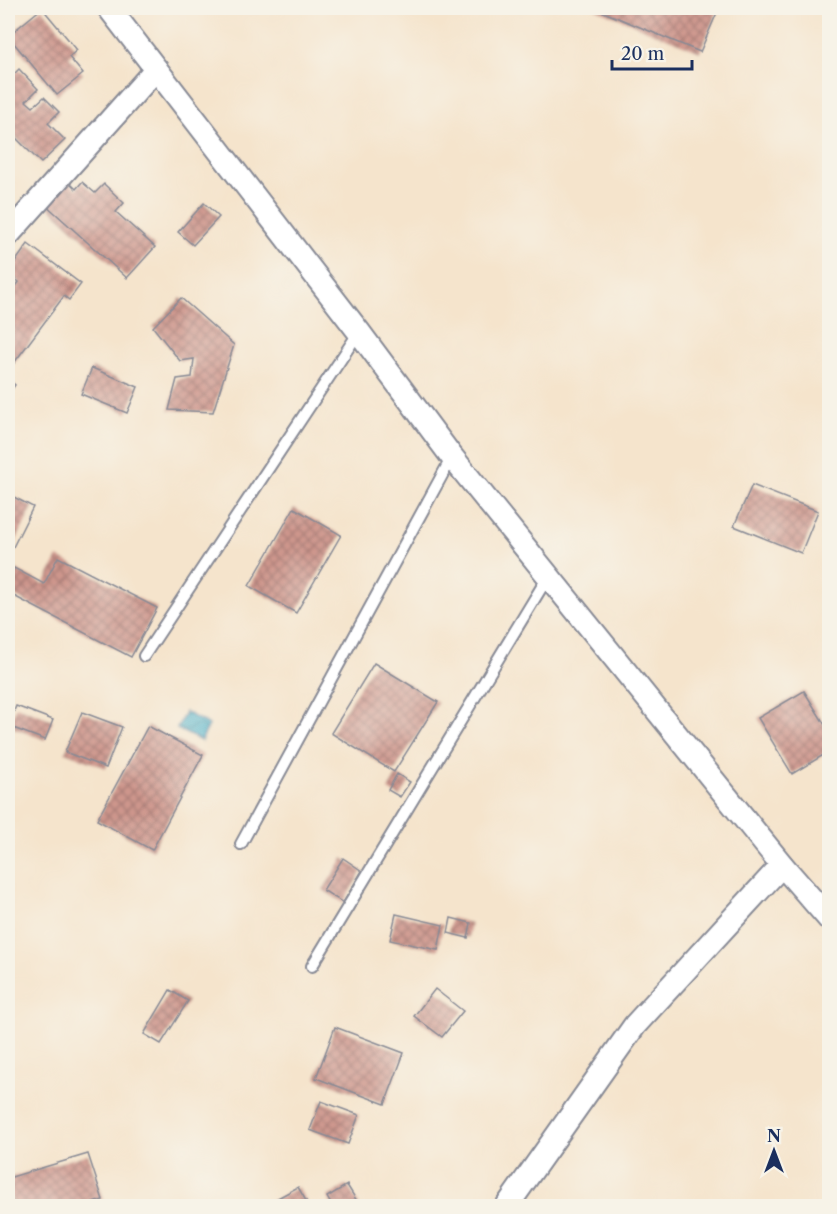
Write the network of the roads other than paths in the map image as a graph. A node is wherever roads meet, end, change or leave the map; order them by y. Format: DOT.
graph roads {
  1 [pos="109,8"];
  2 [pos="156,69"];
  3 [pos="8,235"];
  4 [pos="359,332"];
  5 [pos="452,457"];
  6 [pos="549,575"];
  7 [pos="144,656"];
  8 [pos="241,844"];
  9 [pos="782,865"];
  10 [pos="830,920"];
  11 [pos="312,966"];
  12 [pos="507,1206"];
  1 -- 2 [label="street"];
  2 -- 3 [label="street"];
  2 -- 4 [label="street"];
  4 -- 5 [label="street"];
  4 -- 7 [label="lane"];
  5 -- 6 [label="street"];
  5 -- 8 [label="lane"];
  6 -- 9 [label="street"];
  6 -- 11 [label="lane"];
  9 -- 10 [label="street"];
  9 -- 12 [label="street"];
}
